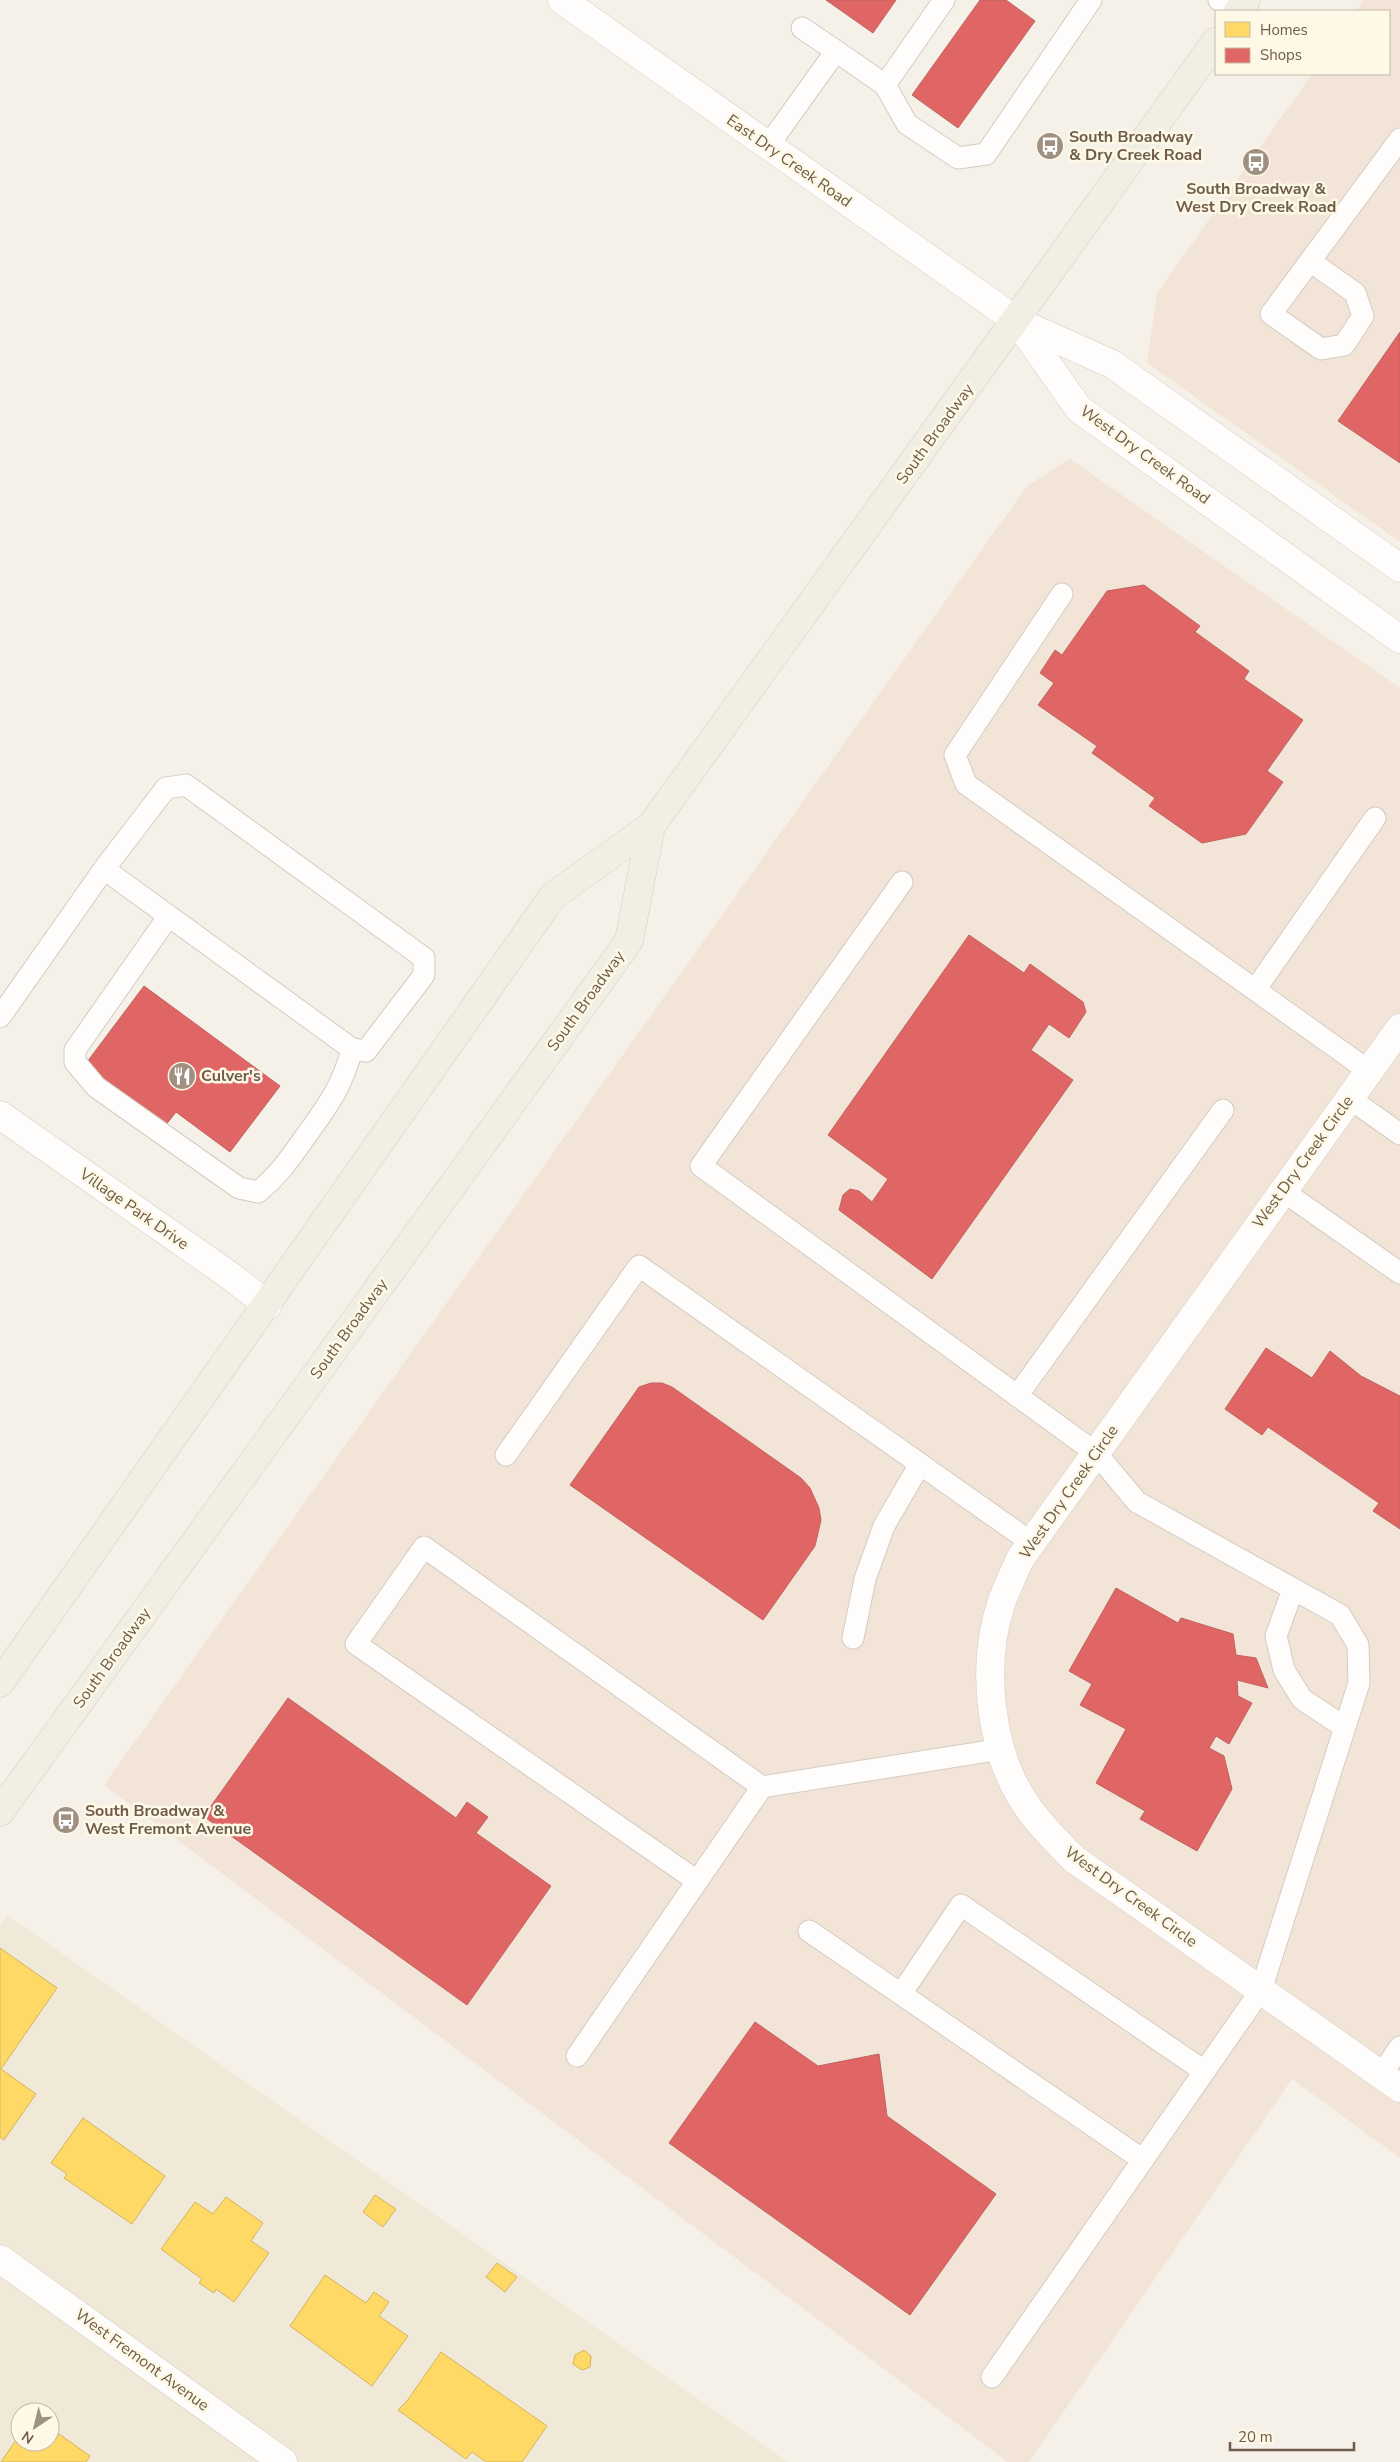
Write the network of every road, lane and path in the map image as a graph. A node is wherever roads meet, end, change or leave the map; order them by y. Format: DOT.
graph roads {
  1 [pos="562,0"];
  2 [pos="944,0"];
  3 [pos="1091,0"];
  4 [pos="1219,0"];
  5 [pos="1246,0"];
  6 [pos="1235,10"];
  7 [pos="1238,10"];
  8 [pos="802,28"];
  9 [pos="1215,42"];
  10 [pos="836,52"];
  11 [pos="885,85"];
  12 [pos="1400,139"];
  13 [pos="768,146"];
  14 [pos="1310,261"];
  15 [pos="1017,321"];
  16 [pos="1400,568"];
  17 [pos="1062,594"];
  18 [pos="1400,639"];
  19 [pos="1375,818"];
  20 [pos="651,826"];
  21 [pos="104,870"];
  22 [pos="902,882"];
  23 [pos="168,917"];
  24 [pos="1255,990"];
  25 [pos="0,1017"];
  26 [pos="1400,1028"];
  27 [pos="352,1049"];
  28 [pos="1369,1071"];
  29 [pos="1349,1098"];
  30 [pos="1223,1110"];
  31 [pos="0,1115"];
  32 [pos="1400,1134"];
  33 [pos="1283,1190"];
  34 [pos="1400,1273"];
  35 [pos="268,1305"];
  36 [pos="1017,1396"];
  37 [pos="1096,1453"];
  38 [pos="506,1455"];
  39 [pos="920,1464"];
  40 [pos="1032,1543"];
  41 [pos="1294,1589"];
  42 [pos="853,1638"];
  43 [pos="0,1683"];
  44 [pos="1344,1726"];
  45 [pos="1002,1749"];
  46 [pos="762,1787"];
  47 [pos="0,1812"];
  48 [pos="697,1882"];
  49 [pos="809,1931"];
  50 [pos="1261,1990"];
  51 [pos="901,1994"];
  52 [pos="1400,2047"];
  53 [pos="577,2056"];
  54 [pos="1204,2071"];
  55 [pos="1391,2082"];
  56 [pos="1143,2160"];
  57 [pos="0,2259"];
  58 [pos="992,2377"];
  59 [pos="283,2462"];
  1 -- 13 [label="street, East Dry Creek Road"];
  2 -- 11 [label="lane"];
  3 -- 11 [label="lane"];
  4 -- 6 [label="lane"];
  5 -- 7 [label="main road"];
  8 -- 10 [label="lane"];
  9 -- 15 [label="main road, South Broadway"];
  10 -- 11 [label="lane"];
  10 -- 13 [label="lane"];
  12 -- 14 [label="lane"];
  13 -- 15 [label="street, East Dry Creek Road"];
  15 -- 16 [label="street"];
  15 -- 18 [label="street, West Dry Creek Road"];
  15 -- 20 [label="main road, South Broadway"];
  17 -- 24 [label="lane"];
  19 -- 24 [label="lane"];
  20 -- 35 [label="main road, South Broadway"];
  20 -- 47 [label="main road, South Broadway"];
  21 -- 23 [label="lane"];
  21 -- 25 [label="lane"];
  21 -- 27 [label="lane"];
  22 -- 36 [label="lane"];
  23 -- 27 [label="lane"];
  23 -- 27 [label="lane"];
  24 -- 28 [label="lane"];
  26 -- 28 [label="street, West Dry Creek Circle"];
  28 -- 29 [label="street, West Dry Creek Circle"];
  29 -- 32 [label="lane"];
  29 -- 33 [label="street, West Dry Creek Circle"];
  30 -- 36 [label="lane"];
  31 -- 35 [label="street, Village Park Drive"];
  33 -- 34 [label="lane"];
  33 -- 37 [label="street, West Dry Creek Circle"];
  35 -- 43 [label="main road, South Broadway"];
  36 -- 37 [label="lane"];
  37 -- 40 [label="street, West Dry Creek Circle"];
  37 -- 41 [label="lane"];
  38 -- 39 [label="lane"];
  39 -- 40 [label="lane"];
  39 -- 42 [label="lane"];
  40 -- 45 [label="street, West Dry Creek Circle"];
  41 -- 44 [label="lane"];
  41 -- 44 [label="lane"];
  44 -- 50 [label="lane"];
  45 -- 46 [label="lane"];
  45 -- 50 [label="street, West Dry Creek Circle"];
  46 -- 48 [label="lane"];
  46 -- 48 [label="lane"];
  48 -- 53 [label="lane"];
  49 -- 51 [label="lane"];
  50 -- 54 [label="lane"];
  50 -- 55 [label="street, West Dry Creek Circle"];
  51 -- 54 [label="lane"];
  51 -- 56 [label="lane"];
  52 -- 55 [label="lane"];
  54 -- 56 [label="lane"];
  56 -- 58 [label="lane"];
  57 -- 59 [label="street, West Fremont Avenue"];
}
